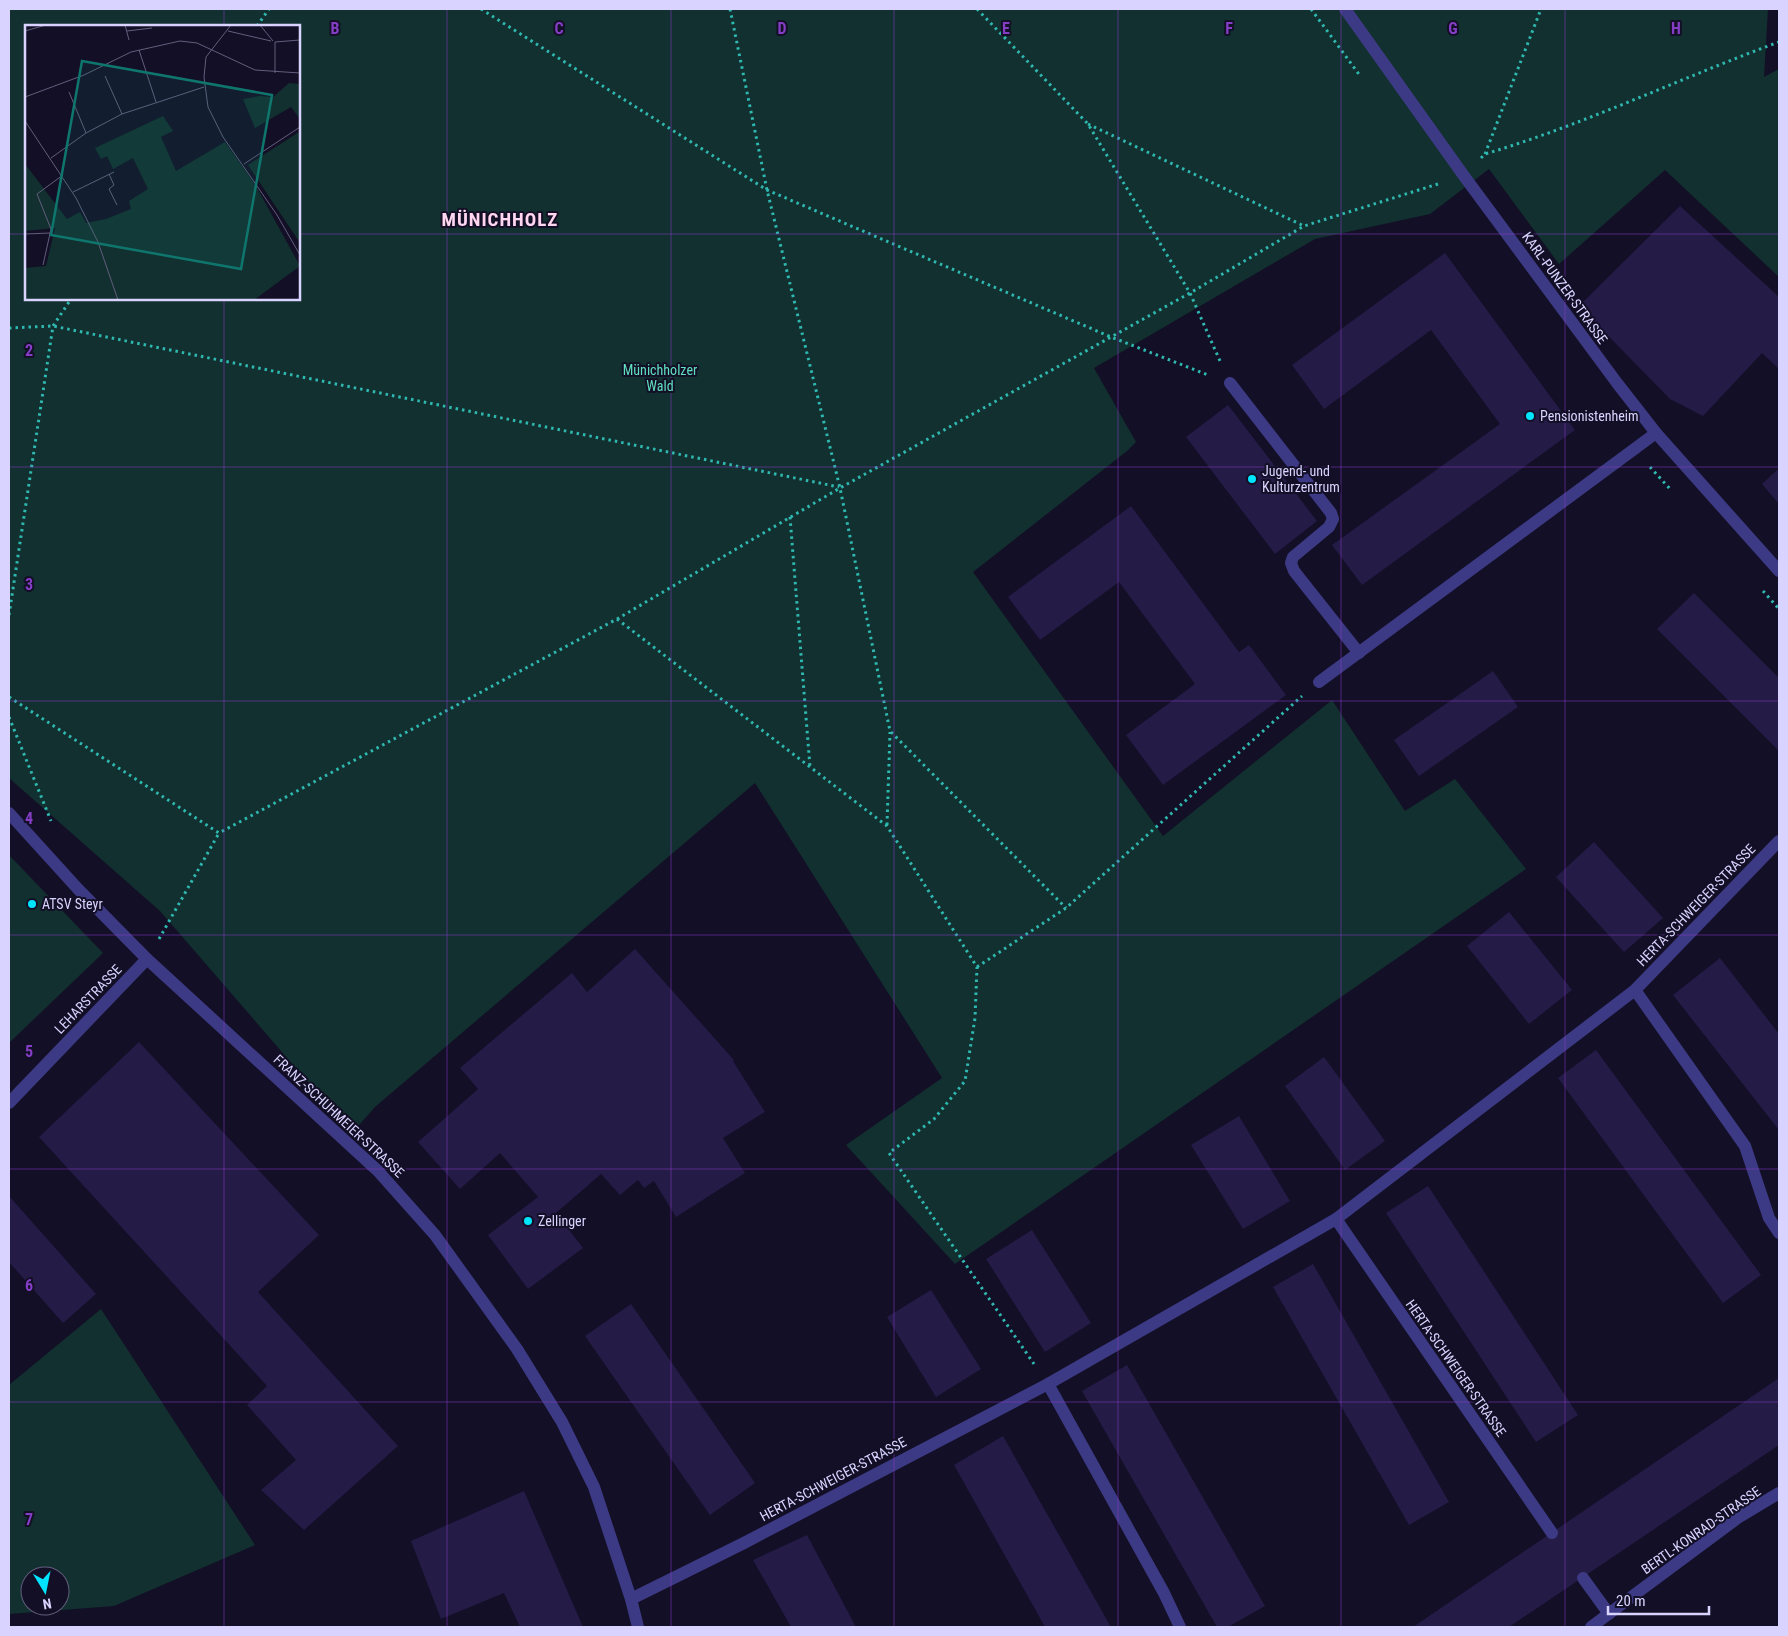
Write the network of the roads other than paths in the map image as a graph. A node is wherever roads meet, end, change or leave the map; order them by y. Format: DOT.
graph roads {
  1 [pos="1345,9"];
  2 [pos="1230,383"];
  3 [pos="1656,433"];
  4 [pos="1778,567"];
  5 [pos="1359,653"];
  6 [pos="1319,682"];
  7 [pos="9,813"];
  8 [pos="1779,842"];
  9 [pos="147,959"];
  10 [pos="1635,990"];
  11 [pos="9,1103"];
  12 [pos="1336,1220"];
  13 [pos="1779,1233"];
  14 [pos="1048,1384"];
  15 [pos="1779,1493"];
  16 [pos="1552,1533"];
  17 [pos="1582,1578"];
  18 [pos="631,1599"];
  19 [pos="1609,1614"];
  20 [pos="638,1627"];
  21 [pos="1180,1627"];
  22 [pos="1591,1627"];
  1 -- 3 [label="street, KARL-PUNZER-STRASSE"];
  2 -- 5 [label="street"];
  3 -- 4 [label="street, KARL-PUNZER-STRASSE"];
  3 -- 5 [label="street"];
  5 -- 6 [label="street"];
  7 -- 9 [label="street, FRANZ-SCHUHMEIER-STRASSE"];
  8 -- 10 [label="street, HERTA-SCHWEIGER-STRASSE"];
  9 -- 11 [label="street, LEHARSTRASSE"];
  9 -- 18 [label="street, FRANZ-SCHUHMEIER-STRASSE"];
  10 -- 12 [label="street, HERTA-SCHWEIGER-STRASSE"];
  10 -- 13 [label="street"];
  12 -- 14 [label="street, HERTA-SCHWEIGER-STRASSE"];
  12 -- 16 [label="street, HERTA-SCHWEIGER-STRASSE"];
  14 -- 18 [label="street, HERTA-SCHWEIGER-STRASSE"];
  14 -- 21 [label="street"];
  15 -- 19 [label="street, BERTL-KONRAD-STRASSE"];
  17 -- 19 [label="street"];
  18 -- 20 [label="street, FRANZ-SCHUHMEIER-STRASSE"];
  19 -- 22 [label="street, BERTL-KONRAD-STRASSE"];
}
